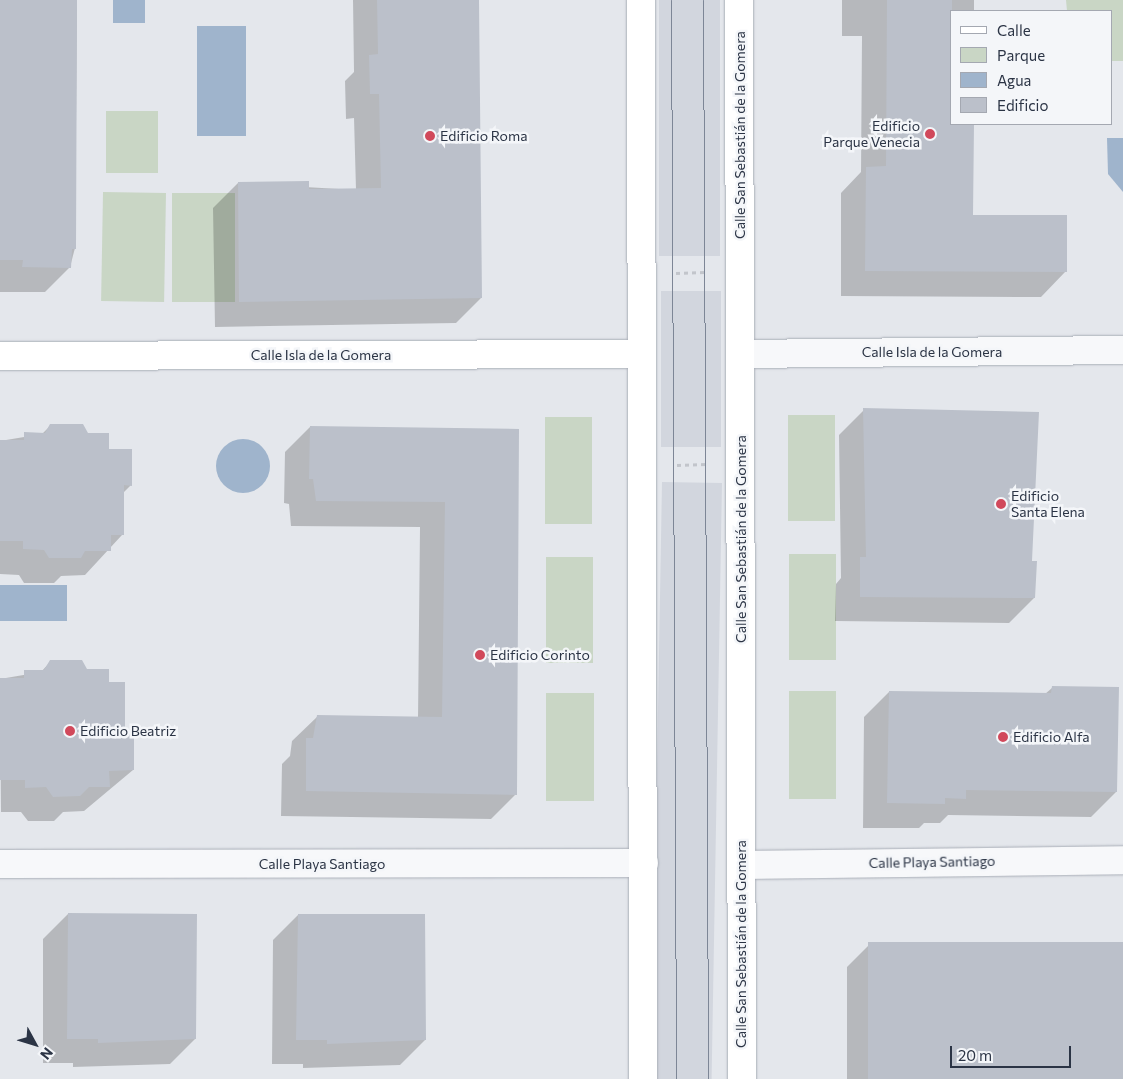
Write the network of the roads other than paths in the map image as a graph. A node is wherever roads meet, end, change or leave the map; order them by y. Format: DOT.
graph roads {
  1 [pos="641,0"];
  2 [pos="739,0"];
  3 [pos="1123,350"];
  4 [pos="642,354"];
  5 [pos="740,354"];
  6 [pos="0,356"];
  7 [pos="1123,860"];
  8 [pos="644,863"];
  9 [pos="0,864"];
  10 [pos="741,865"];
  11 [pos="644,1079"];
  12 [pos="742,1079"];
  1 -- 4 [label="main road"];
  2 -- 5 [label="main road, Calle San Sebastián de la Gomera"];
  3 -- 5 [label="street, Calle Isla de la Gomera"];
  4 -- 6 [label="main road, Calle Isla de la Gomera"];
  4 -- 8 [label="main road"];
  5 -- 10 [label="main road, Calle San Sebastián de la Gomera"];
  7 -- 10 [label="street, Calle Playa Santiago"];
  8 -- 9 [label="street, Calle Playa Santiago"];
  8 -- 11 [label="main road"];
  10 -- 12 [label="main road, Calle San Sebastián de la Gomera"];
}
